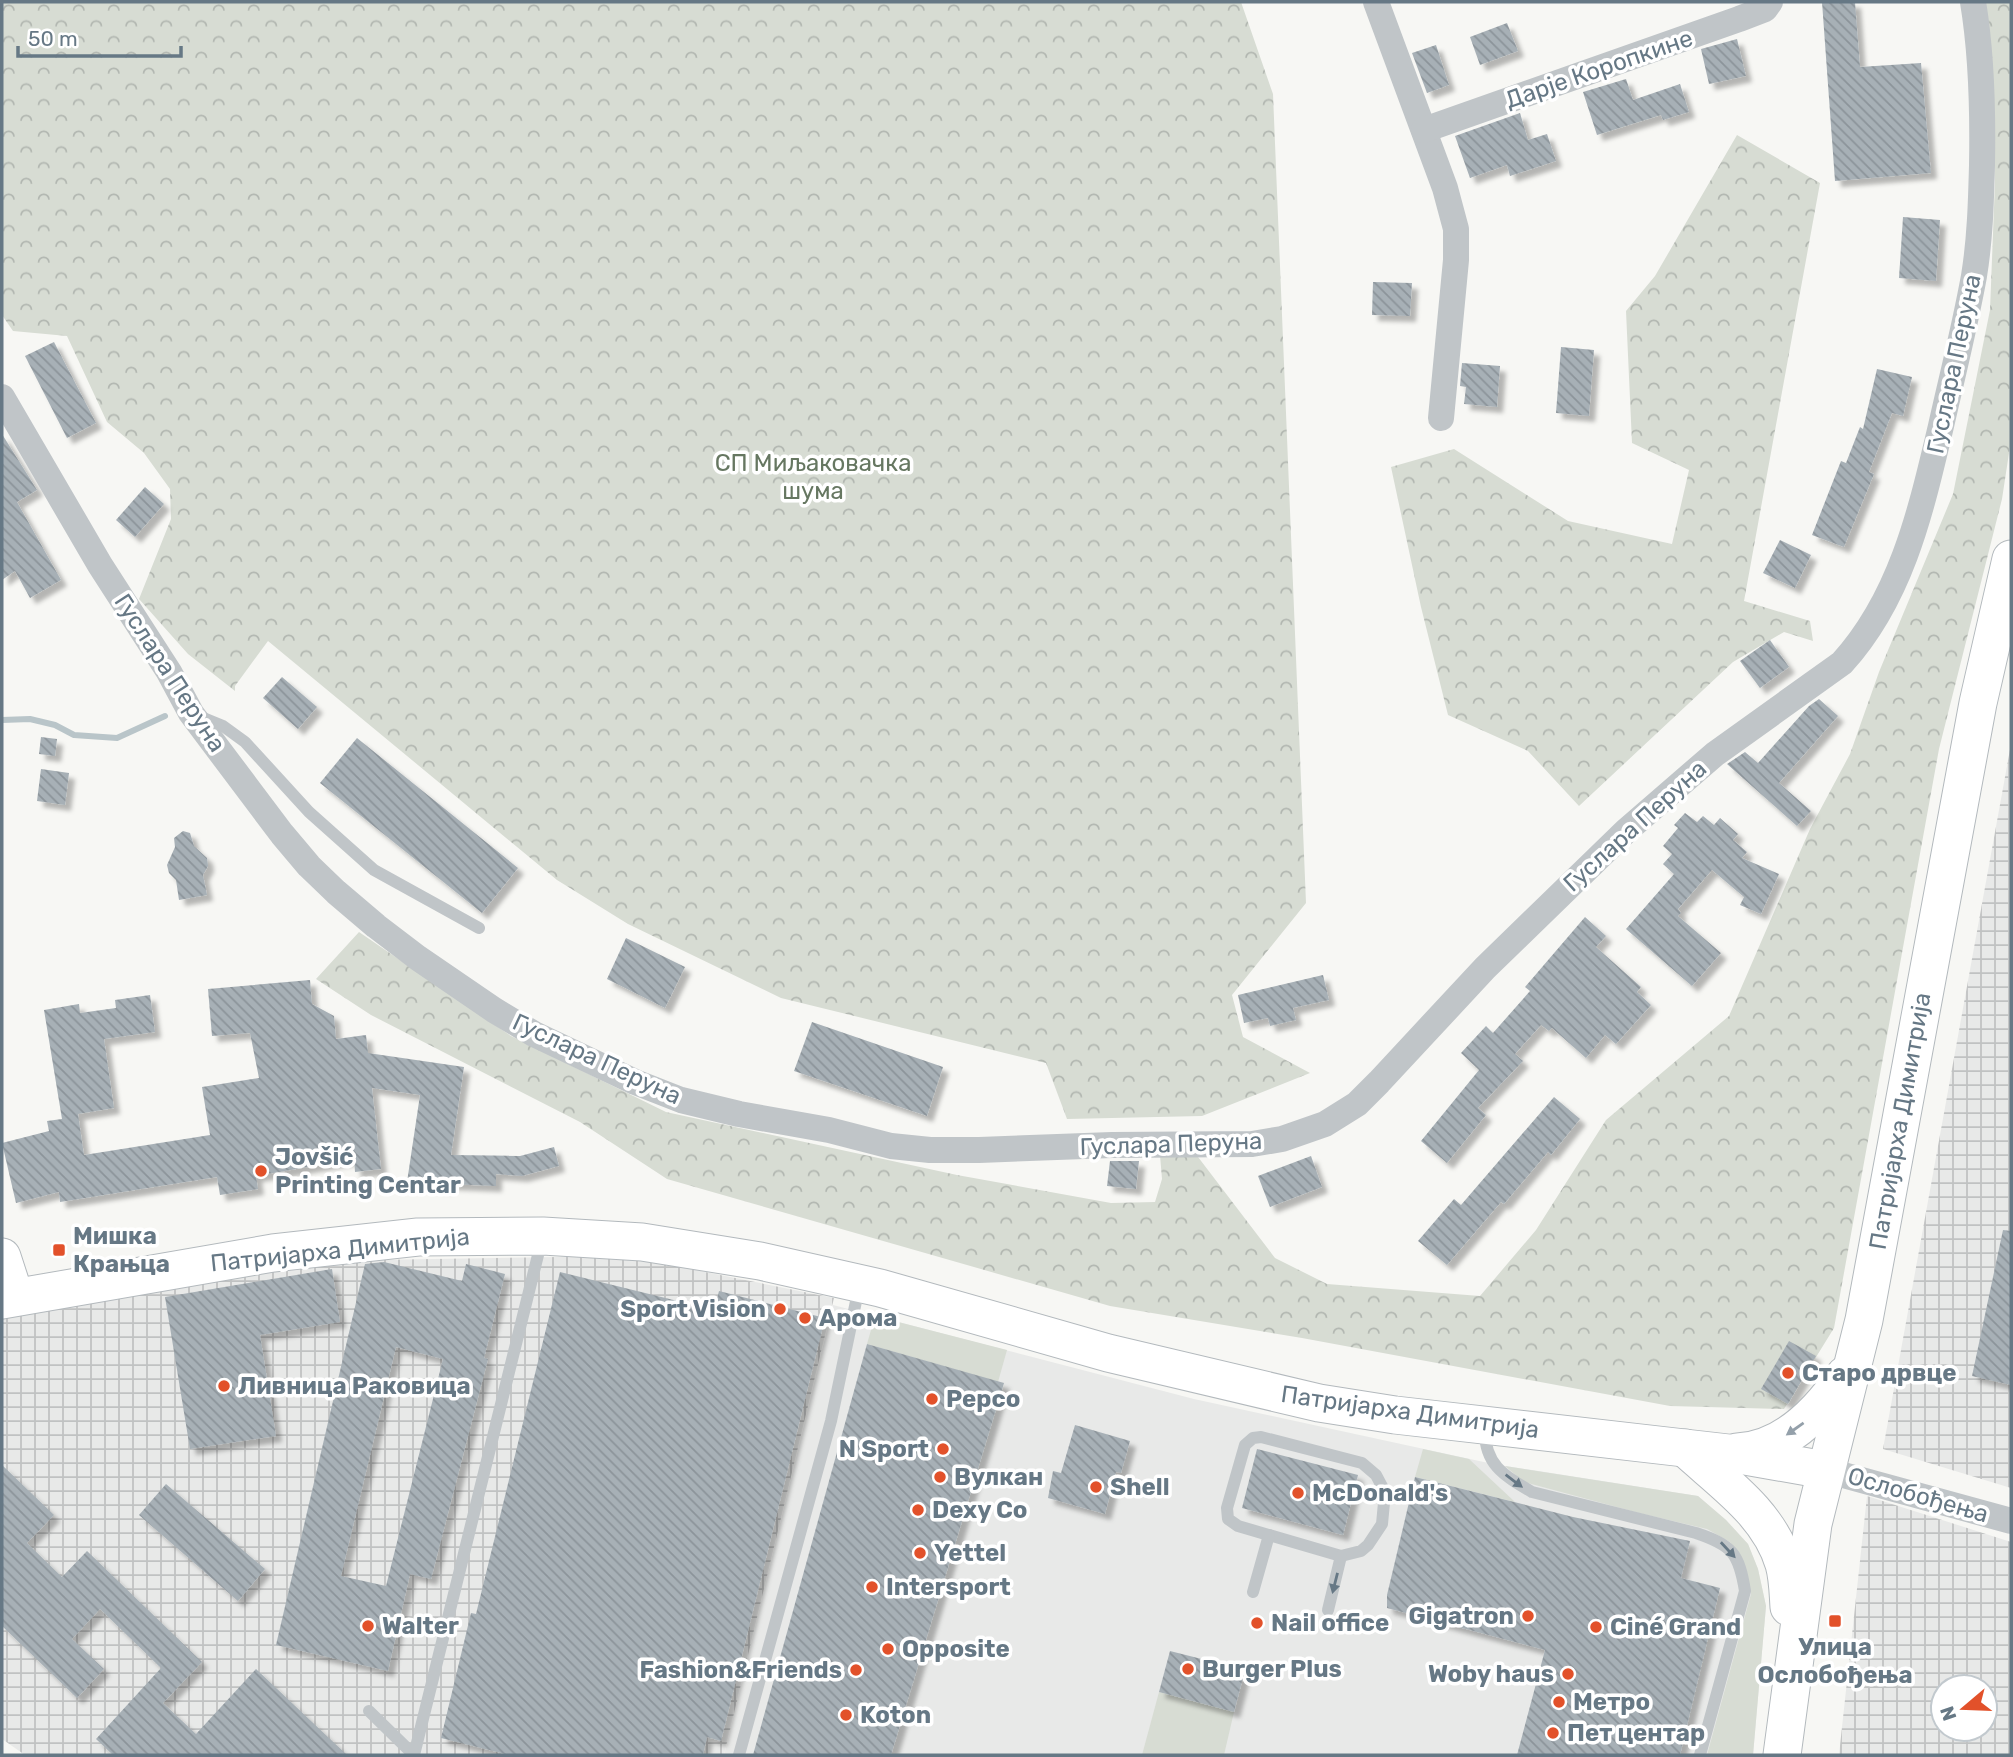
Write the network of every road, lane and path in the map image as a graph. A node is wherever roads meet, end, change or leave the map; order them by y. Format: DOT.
graph roads {
  1 [pos="1376,2"];
  2 [pos="1770,2"];
  3 [pos="1973,2"];
  4 [pos="1424,130"];
  5 [pos="2,397"];
  6 [pos="1441,418"];
  7 [pos="2011,559"];
  8 [pos="191,713"];
  9 [pos="479,928"];
  10 [pos="543,1236"];
  11 [pos="2,1257"];
  12 [pos="859,1283"];
  13 [pos="8,1298"];
  14 [pos="1856,1360"];
  15 [pos="1485,1425"];
  16 [pos="1685,1448"];
  17 [pos="1728,1453"];
  18 [pos="1825,1470"];
  19 [pos="2011,1521"];
  20 [pos="1269,1535"];
  21 [pos="1341,1556"];
  22 [pos="1253,1592"];
  23 [pos="1328,1610"];
  24 [pos="1794,1653"];
  25 [pos="369,1711"];
  26 [pos="414,1755"];
  27 [pos="739,1755"];
  28 [pos="1700,1755"];
  29 [pos="1782,1755"];
  1 -- 4 [label="street"];
  2 -- 4 [label="street, Дарје Коропкине"];
  3 -- 8 [label="street, Гуслара Перуна"];
  4 -- 6 [label="street"];
  5 -- 8 [label="street, Гуслара Перуна"];
  7 -- 14 [label="main road, Патријарха Димитрија"];
  8 -- 9 [label="lane"];
  10 -- 12 [label="main road, Патријарха Димитрија"];
  10 -- 13 [label="main road, Патријарха Димитрија"];
  10 -- 26 [label="lane"];
  11 -- 13 [label="main road"];
  12 -- 15 [label="main road, Патријарха Димитрија"];
  12 -- 27 [label="lane"];
  14 -- 17 [label="main road, one-way"];
  14 -- 18 [label="main road, Патријарха Димитрија"];
  15 -- 16 [label="main road, Патријарха Димитрија"];
  15 -- 28 [label="lane, one-way"];
  16 -- 17 [label="main road, Патријарха Димитрија"];
  16 -- 24 [label="main road"];
  17 -- 18 [label="main road, Патријарха Димитрија"];
  18 -- 19 [label="street, Ослобођења"];
  18 -- 24 [label="main road"];
  20 -- 21 [label="lane"];
  20 -- 21 [label="lane"];
  20 -- 22 [label="lane"];
  21 -- 23 [label="lane, one-way"];
  24 -- 29 [label="main road"];
  25 -- 26 [label="lane"];
}
